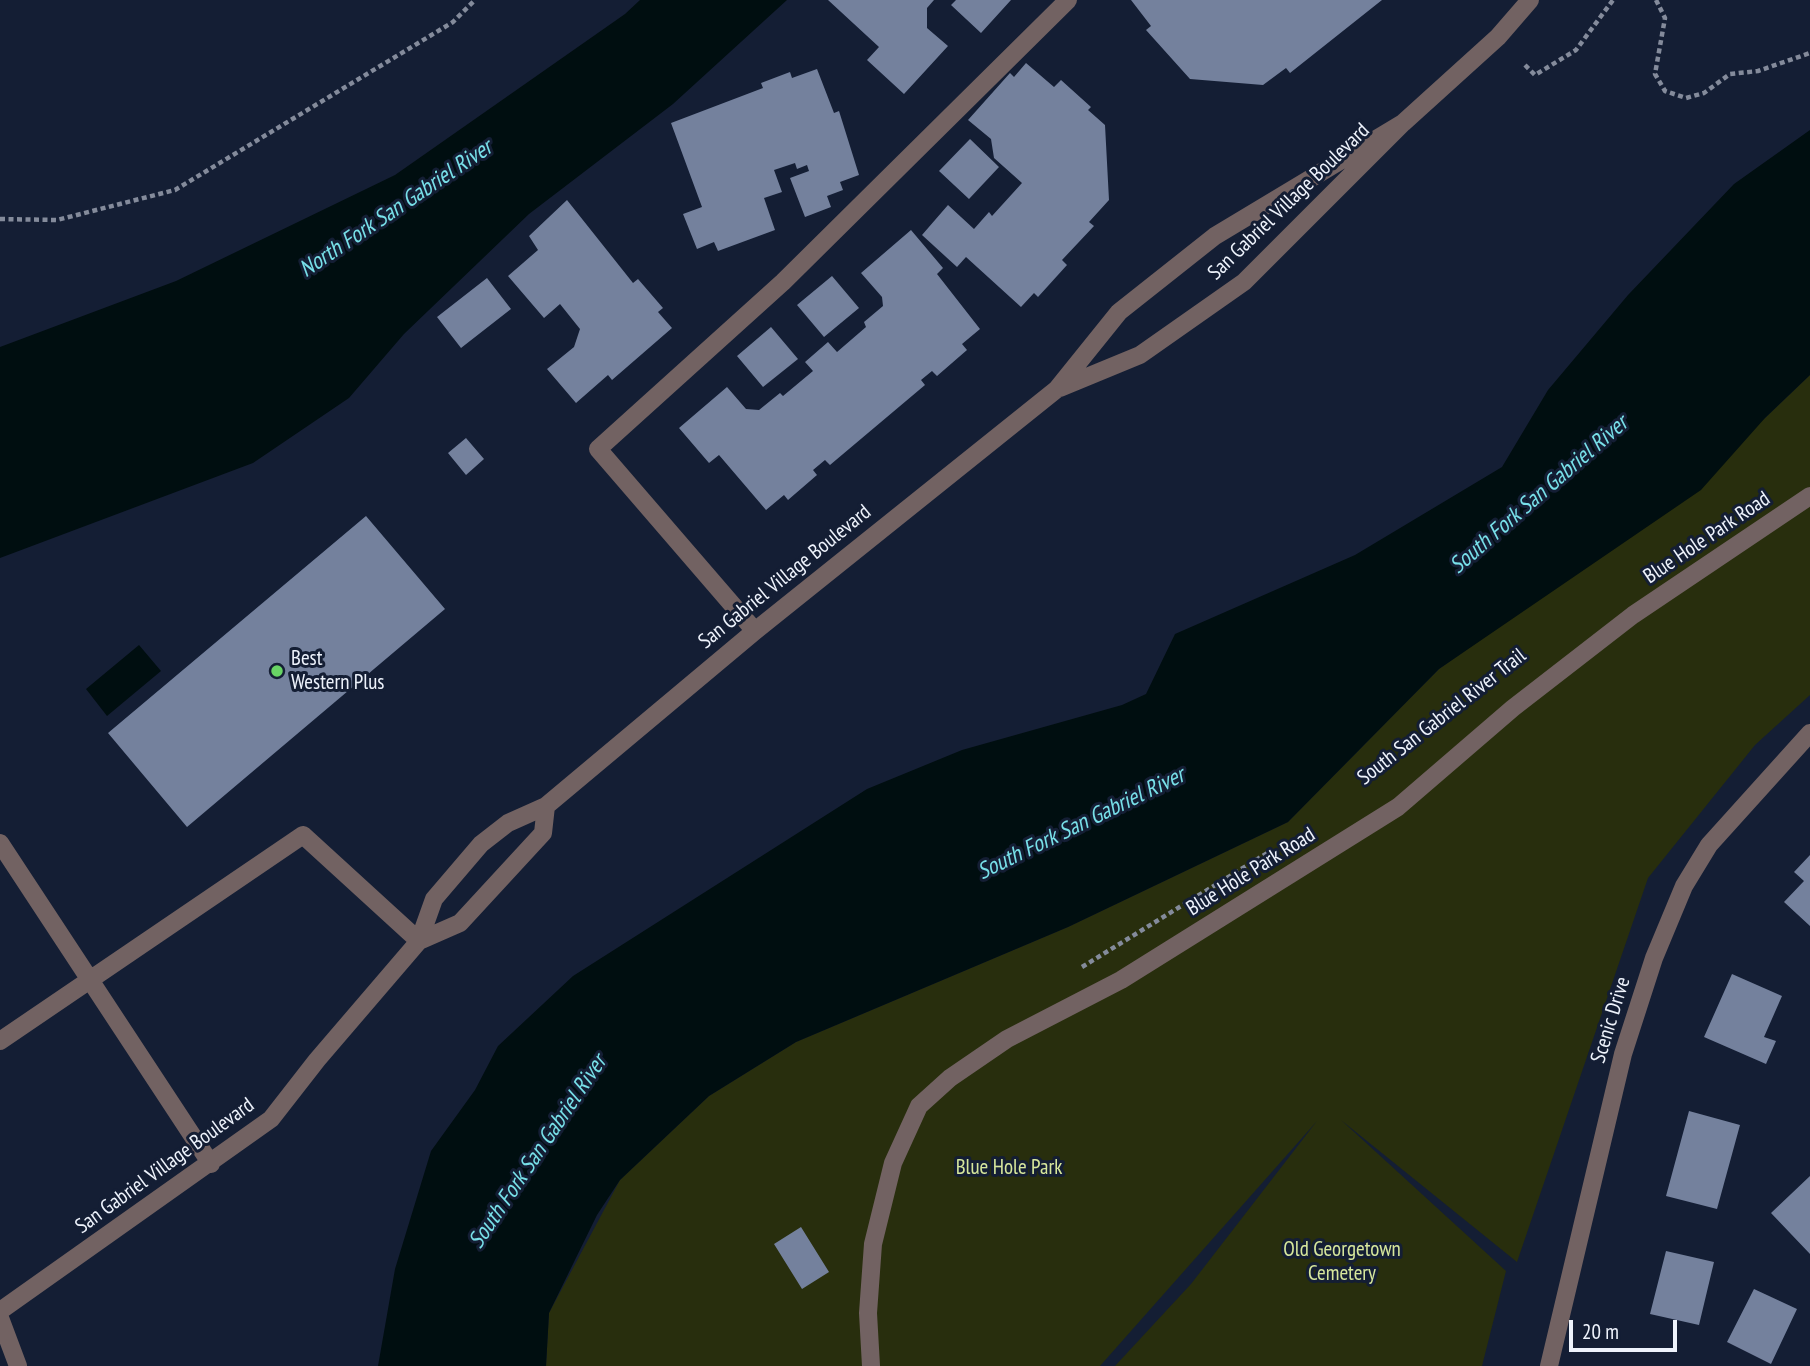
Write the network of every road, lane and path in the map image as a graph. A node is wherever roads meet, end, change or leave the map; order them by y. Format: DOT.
graph roads {
  1 [pos="475,0"];
  2 [pos="1068,0"];
  3 [pos="1530,0"];
  4 [pos="1613,0"];
  5 [pos="1656,0"];
  6 [pos="1810,53"];
  7 [pos="1525,65"];
  8 [pos="1403,123"];
  9 [pos="0,219"];
  10 [pos="1057,389"];
  11 [pos="1810,496"];
  12 [pos="755,631"];
  13 [pos="1810,733"];
  14 [pos="546,806"];
  15 [pos="0,843"];
  16 [pos="1271,851"];
  17 [pos="419,942"];
  18 [pos="1070,974"];
  19 [pos="91,981"];
  20 [pos="0,1041"];
  21 [pos="211,1164"];
  22 [pos="0,1311"];
  23 [pos="0,1318"];
  24 [pos="18,1366"];
  25 [pos="871,1366"];
  26 [pos="1549,1366"];
  1 -- 9 [label="path"];
  2 -- 12 [label="street"];
  3 -- 8 [label="street, San Gabriel Village Boulevard"];
  4 -- 7 [label="path"];
  5 -- 6 [label="path"];
  8 -- 10 [label="street, San Gabriel Village Boulevard"];
  8 -- 10 [label="street, San Gabriel Village Boulevard"];
  10 -- 12 [label="street, San Gabriel Village Boulevard"];
  11 -- 25 [label="street, Blue Hole Park Road"];
  12 -- 14 [label="street, San Gabriel Village Boulevard"];
  13 -- 26 [label="street, Scenic Drive"];
  14 -- 17 [label="street, San Gabriel Village Boulevard"];
  14 -- 17 [label="street, San Gabriel Village Boulevard"];
  15 -- 19 [label="street"];
  16 -- 18 [label="path"];
  17 -- 19 [label="street"];
  17 -- 21 [label="street, San Gabriel Village Boulevard"];
  19 -- 20 [label="street"];
  19 -- 21 [label="street"];
  21 -- 22 [label="street, San Gabriel Village Boulevard"];
  23 -- 24 [label="street"];
}
